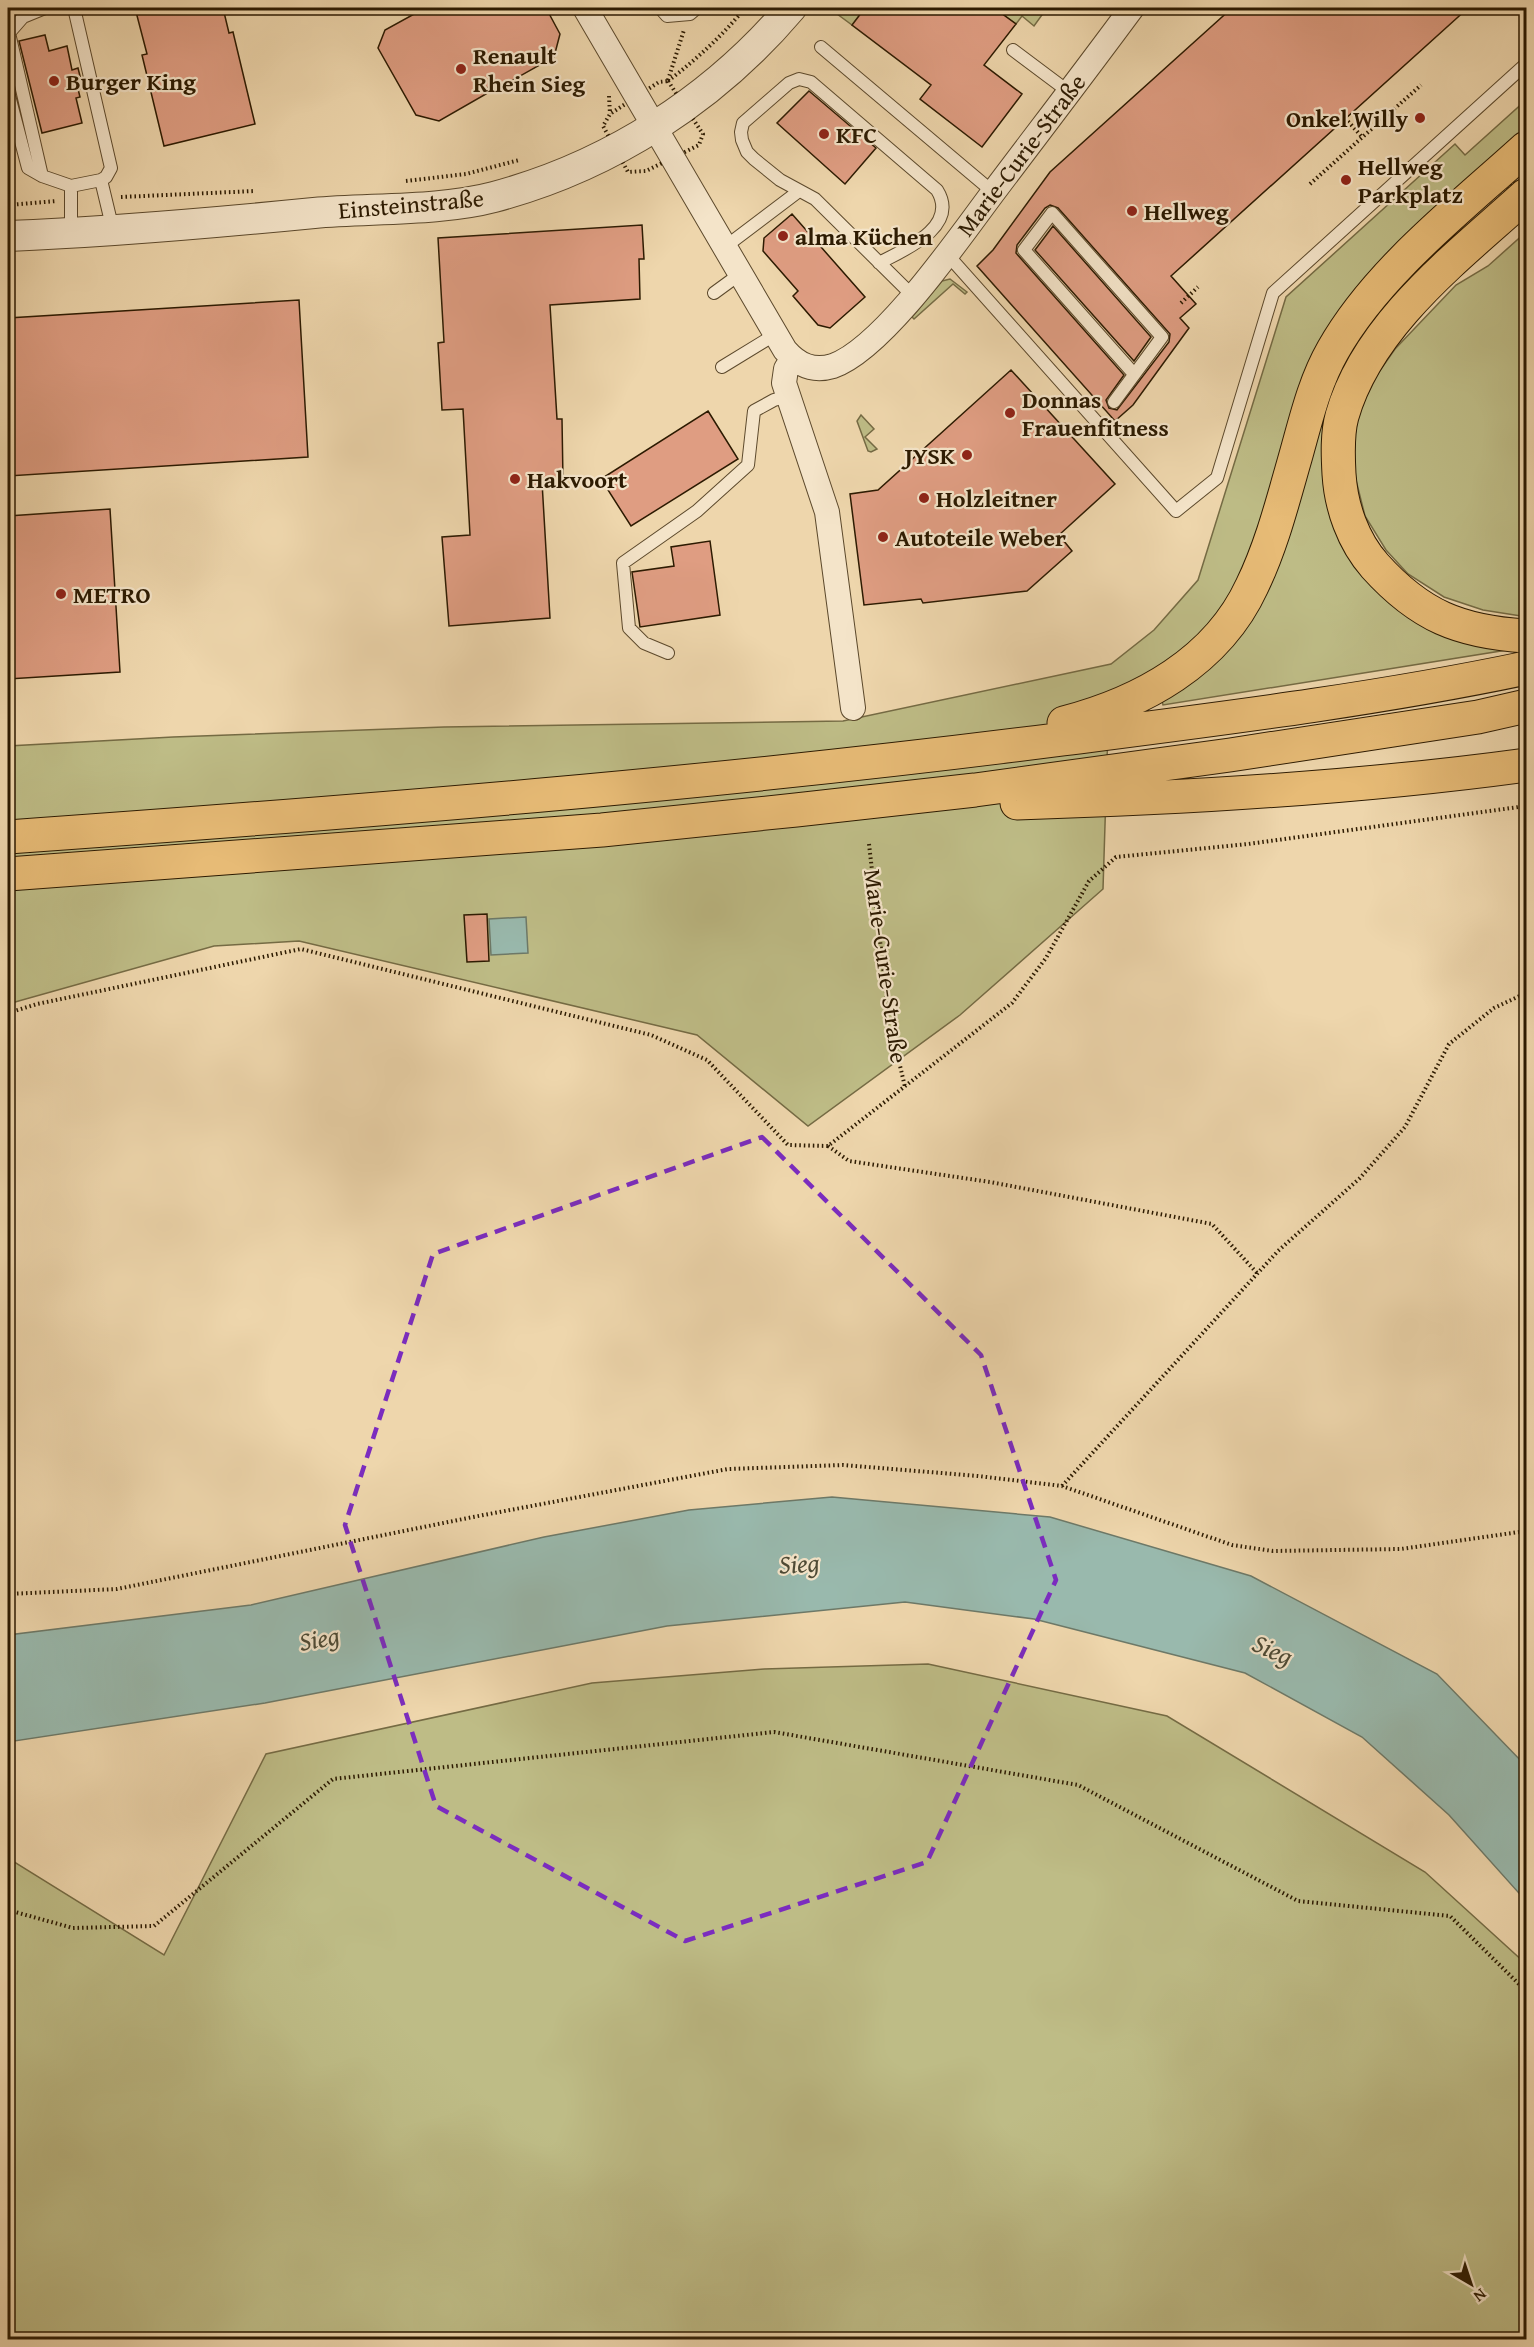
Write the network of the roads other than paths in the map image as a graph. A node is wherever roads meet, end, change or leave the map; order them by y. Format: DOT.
graph roads {
  1 [pos="45,8"];
  2 [pos="74,8"];
  3 [pos="585,8"];
  4 [pos="660,8"];
  5 [pos="791,8"];
  6 [pos="1132,8"];
  7 [pos="693,11"];
  8 [pos="821,47"];
  9 [pos="1013,50"];
  10 [pos="1527,64"];
  11 [pos="8,92"];
  12 [pos="1069,93"];
  13 [pos="654,127"];
  14 [pos="1527,148"];
  15 [pos="42,176"];
  16 [pos="101,180"];
  17 [pos="71,186"];
  18 [pos="799,190"];
  19 [pos="993,192"];
  20 [pos="1527,195"];
  21 [pos="113,231"];
  22 [pos="71,233"];
  23 [pos="8,236"];
  24 [pos="725,247"];
  25 [pos="946,254"];
  26 [pos="879,263"];
  27 [pos="740,274"];
  28 [pos="714,293"];
  29 [pos="913,296"];
  30 [pos="776,334"];
  31 [pos="793,358"];
  32 [pos="722,367"];
  33 [pos="1134,374"];
  34 [pos="788,396"];
  35 [pos="1114,402"];
  36 [pos="1527,636"];
  37 [pos="668,652"];
  38 [pos="1527,668"];
  39 [pos="1527,706"];
  40 [pos="853,708"];
  41 [pos="936,756"];
  42 [pos="1527,765"];
  43 [pos="796,810"];
  44 [pos="8,837"];
  45 [pos="8,874"];
  1 -- 15 [label="lane"];
  2 -- 16 [label="lane"];
  3 -- 13 [label="street"];
  4 -- 7 [label="lane"];
  5 -- 13 [label="street, Einsteinstraße"];
  6 -- 12 [label="street, Marie-Curie-Straße"];
  8 -- 19 [label="lane"];
  9 -- 12 [label="lane"];
  10 -- 25 [label="lane"];
  11 -- 15 [label="lane"];
  12 -- 19 [label="street, Marie-Curie-Straße"];
  13 -- 21 [label="street, Einsteinstraße"];
  13 -- 24 [label="street"];
  14 -- 41 [label="highway"];
  15 -- 17 [label="lane"];
  16 -- 17 [label="lane"];
  16 -- 21 [label="lane"];
  17 -- 22 [label="lane"];
  18 -- 24 [label="lane"];
  18 -- 26 [label="lane"];
  18 -- 26 [label="lane"];
  19 -- 25 [label="street, Marie-Curie-Straße"];
  20 -- 36 [label="highway"];
  21 -- 22 [label="street, Einsteinstraße"];
  22 -- 23 [label="street, Einsteinstraße"];
  24 -- 27 [label="street"];
  25 -- 29 [label="street, Marie-Curie-Straße"];
  26 -- 29 [label="lane"];
  27 -- 28 [label="lane"];
  27 -- 30 [label="street"];
  29 -- 31 [label="street, Marie-Curie-Straße"];
  30 -- 31 [label="street"];
  30 -- 32 [label="lane"];
  31 -- 34 [label="street"];
  33 -- 33 [label="lane"];
  33 -- 35 [label="lane"];
  34 -- 37 [label="lane"];
  34 -- 40 [label="street"];
  38 -- 41 [label="highway"];
  39 -- 43 [label="highway"];
  41 -- 44 [label="highway"];
  42 -- 43 [label="highway"];
  43 -- 45 [label="highway"];
}
